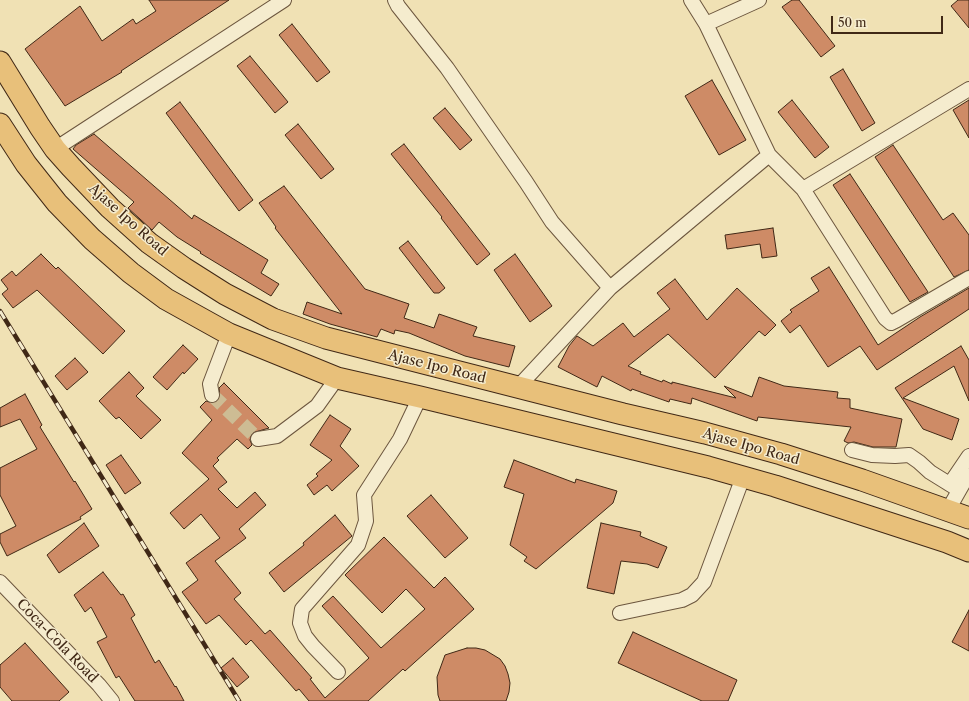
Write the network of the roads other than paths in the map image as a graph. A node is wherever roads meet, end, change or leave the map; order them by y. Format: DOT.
graph roads {
  1 [pos="284,0"];
  2 [pos="395,0"];
  3 [pos="691,0"];
  4 [pos="759,0"];
  5 [pos="706,24"];
  6 [pos="0,62"];
  7 [pos="969,89"];
  8 [pos="0,124"];
  9 [pos="55,149"];
  10 [pos="770,155"];
  11 [pos="804,189"];
  12 [pos="969,278"];
  13 [pos="610,288"];
  14 [pos="229,334"];
  15 [pos="337,378"];
  16 [pos="518,387"];
  17 [pos="212,395"];
  18 [pos="420,397"];
  19 [pos="258,439"];
  20 [pos="759,448"];
  21 [pos="852,450"];
  22 [pos="969,456"];
  23 [pos="969,476"];
  24 [pos="747,478"];
  25 [pos="955,487"];
  26 [pos="948,510"];
  27 [pos="969,518"];
  28 [pos="969,551"];
  29 [pos="2,587"];
  30 [pos="620,612"];
  31 [pos="338,672"];
  32 [pos="112,701"];
  1 -- 9 [label="street"];
  2 -- 13 [label="street"];
  3 -- 5 [label="street"];
  4 -- 5 [label="street"];
  5 -- 10 [label="street"];
  6 -- 9 [label="highway, Ajase Ipo Road"];
  7 -- 11 [label="street"];
  8 -- 14 [label="highway"];
  9 -- 16 [label="highway, Ajase Ipo Road"];
  10 -- 11 [label="street"];
  10 -- 13 [label="street"];
  11 -- 12 [label="street"];
  13 -- 16 [label="street"];
  14 -- 15 [label="highway"];
  14 -- 17 [label="street"];
  15 -- 18 [label="highway"];
  15 -- 19 [label="street"];
  16 -- 20 [label="highway, Ajase Ipo Road"];
  18 -- 24 [label="highway"];
  18 -- 31 [label="street"];
  20 -- 24 [label="highway"];
  20 -- 26 [label="highway, Ajase Ipo Road"];
  21 -- 25 [label="street"];
  22 -- 25 [label="street"];
  23 -- 25 [label="street"];
  24 -- 28 [label="highway"];
  24 -- 30 [label="street"];
  25 -- 26 [label="street"];
  26 -- 27 [label="highway, Ajase Ipo Road"];
  29 -- 32 [label="street, Coca-Cola Road"];
}
